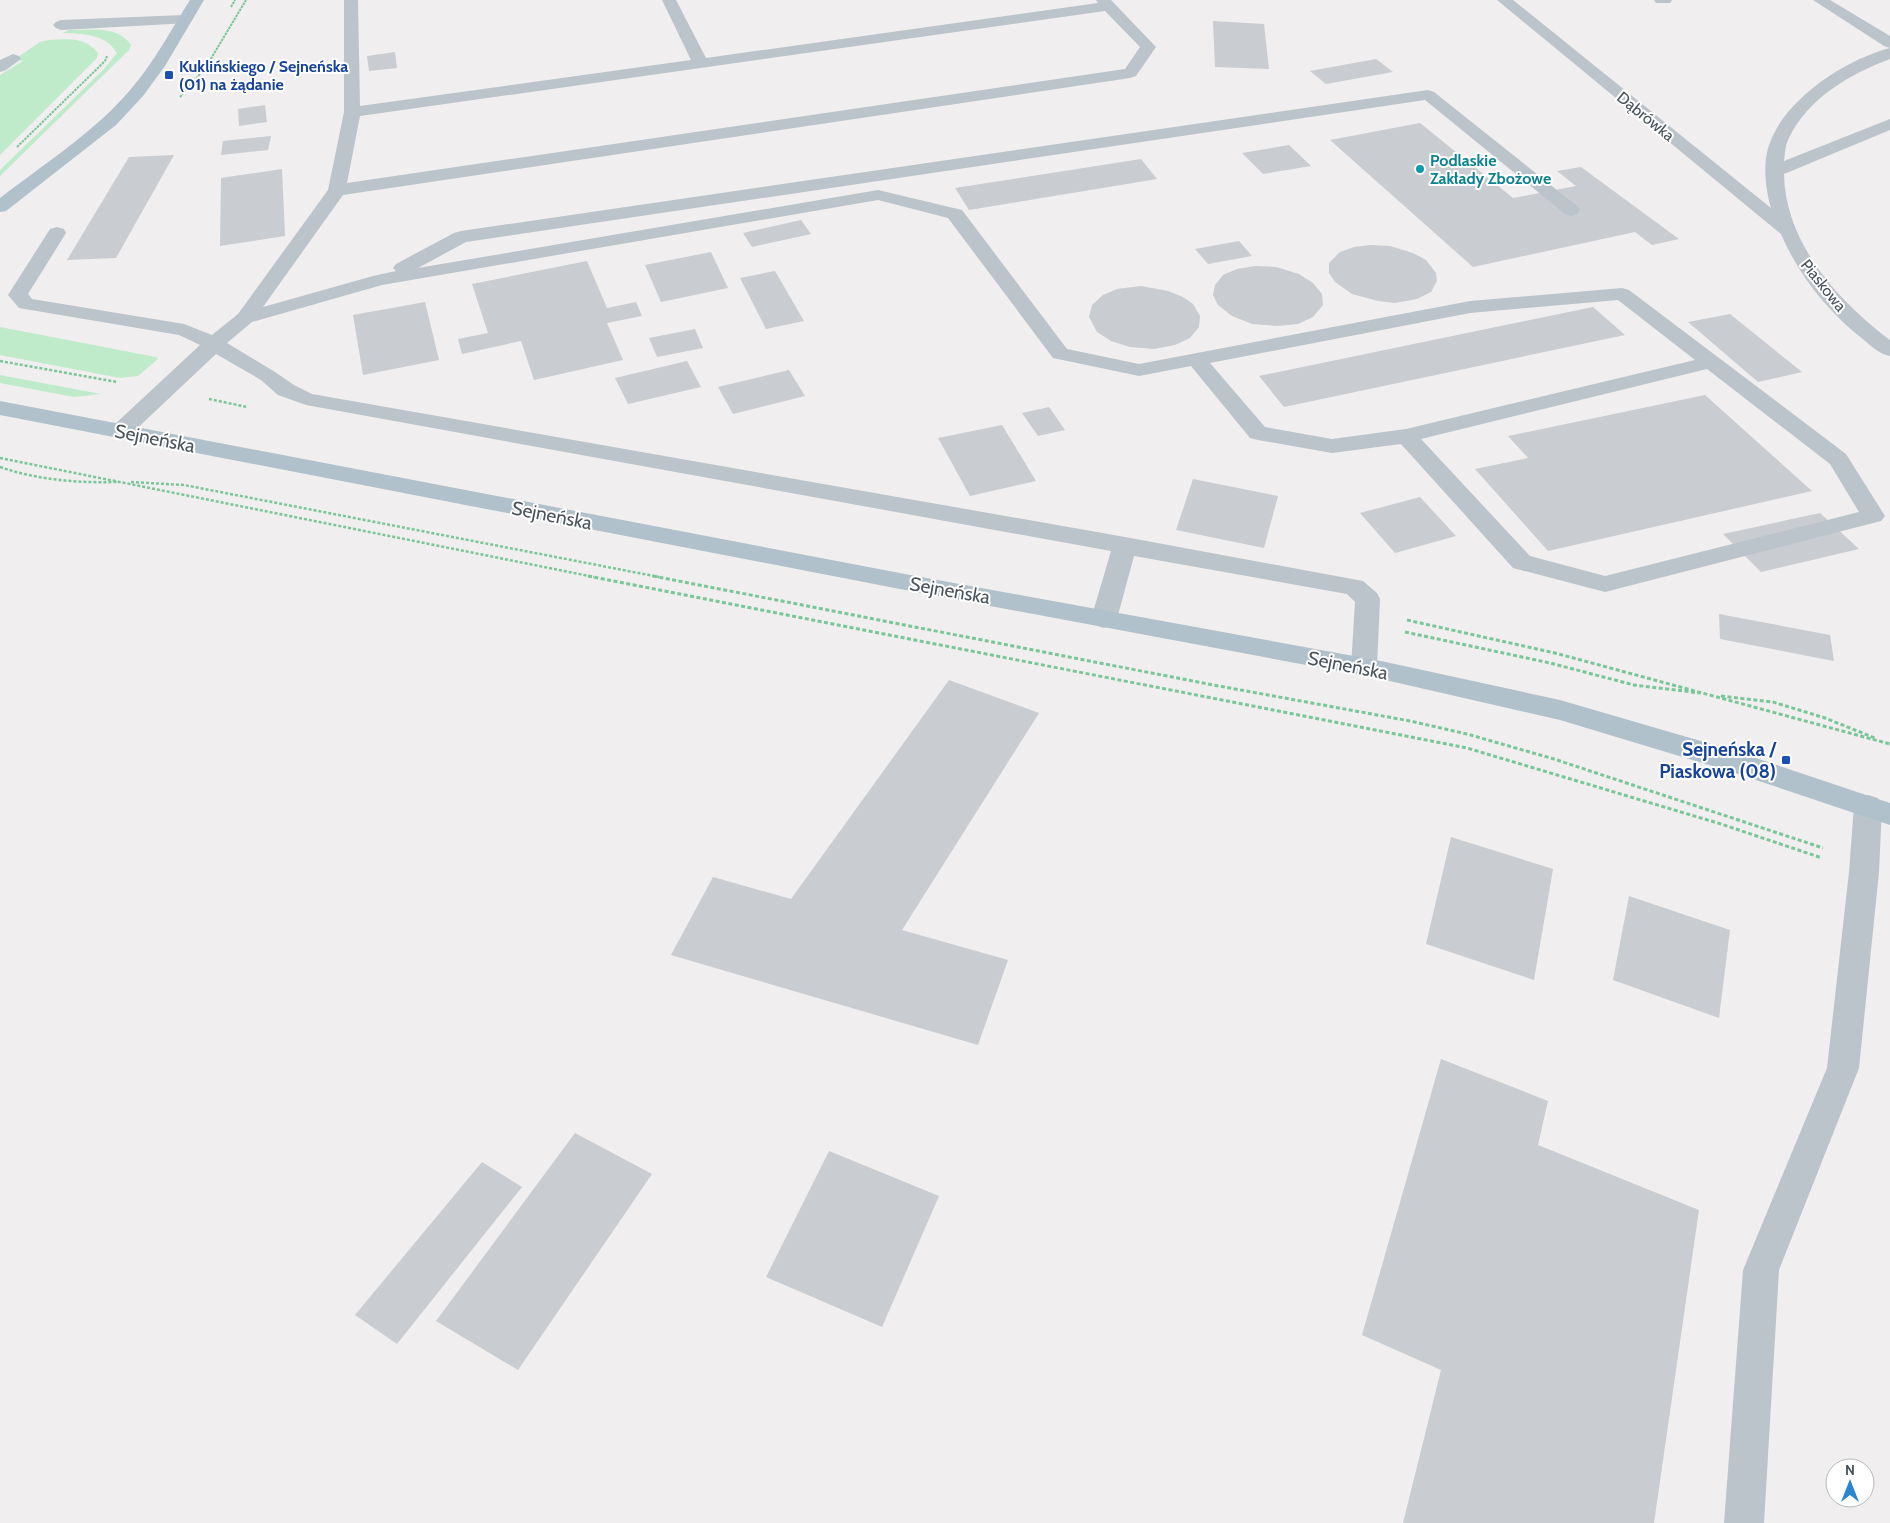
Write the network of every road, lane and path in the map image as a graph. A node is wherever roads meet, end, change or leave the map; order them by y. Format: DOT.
graph roads {
  1 [pos="197,0"];
  2 [pos="350,0"];
  3 [pos="669,0"];
  4 [pos="1504,0"];
  5 [pos="1661,0"];
  6 [pos="1665,0"];
  7 [pos="1820,0"];
  8 [pos="1106,3"];
  9 [pos="184,20"];
  10 [pos="61,25"];
  11 [pos="1890,44"];
  12 [pos="106,50"];
  13 [pos="1890,53"];
  14 [pos="701,63"];
  15 [pos="352,112"];
  16 [pos="1890,124"];
  17 [pos="14,150"];
  18 [pos="49,168"];
  19 [pos="1775,171"];
  20 [pos="337,190"];
  21 [pos="0,199"];
  22 [pos="0,207"];
  23 [pos="1571,210"];
  24 [pos="1788,231"];
  25 [pos="57,233"];
  26 [pos="380,280"];
  27 [pos="245,318"];
  28 [pos="214,344"];
  29 [pos="1890,350"];
  30 [pos="1196,359"];
  31 [pos="1711,362"];
  32 [pos="0,408"];
  33 [pos="121,431"];
  34 [pos="1406,436"];
  35 [pos="0,458"];
  36 [pos="0,467"];
  37 [pos="124,482"];
  38 [pos="1125,545"];
  39 [pos="1104,619"];
  40 [pos="1364,668"];
  41 [pos="1879,810"];
  42 [pos="1864,866"];
  43 [pos="1744,1523"];
  1 -- 9 [label="main road"];
  2 -- 15 [label="street"];
  3 -- 14 [label="street"];
  4 -- 24 [label="street, Dąbrówka"];
  5 -- 6 [label="street"];
  7 -- 11 [label="street"];
  8 -- 14 [label="street"];
  8 -- 20 [label="street"];
  9 -- 10 [label="street"];
  9 -- 18 [label="main road"];
  12 -- 17 [label="path"];
  13 -- 19 [label="street, Piaskowa"];
  14 -- 15 [label="street"];
  15 -- 20 [label="street"];
  16 -- 19 [label="street"];
  18 -- 21 [label="main road"];
  18 -- 22 [label="main road"];
  19 -- 24 [label="street, Piaskowa"];
  20 -- 27 [label="street"];
  23 -- 26 [label="street"];
  24 -- 29 [label="street, Piaskowa"];
  25 -- 28 [label="street"];
  26 -- 27 [label="street"];
  26 -- 30 [label="street"];
  27 -- 28 [label="street"];
  28 -- 33 [label="street"];
  28 -- 38 [label="street"];
  30 -- 31 [label="street"];
  30 -- 34 [label="street"];
  31 -- 34 [label="street"];
  31 -- 34 [label="street"];
  32 -- 33 [label="main road, Sejneńska"];
  33 -- 39 [label="main road, Sejneńska"];
  35 -- 37 [label="path"];
  36 -- 37 [label="path"];
  37 -- 42 [label="path"];
  37 -- 42 [label="path"];
  38 -- 39 [label="street"];
  38 -- 40 [label="street"];
  39 -- 40 [label="main road, Sejneńska"];
  40 -- 41 [label="main road, Sejneńska"];
  41 -- 42 [label="street"];
  42 -- 43 [label="street"];
}
